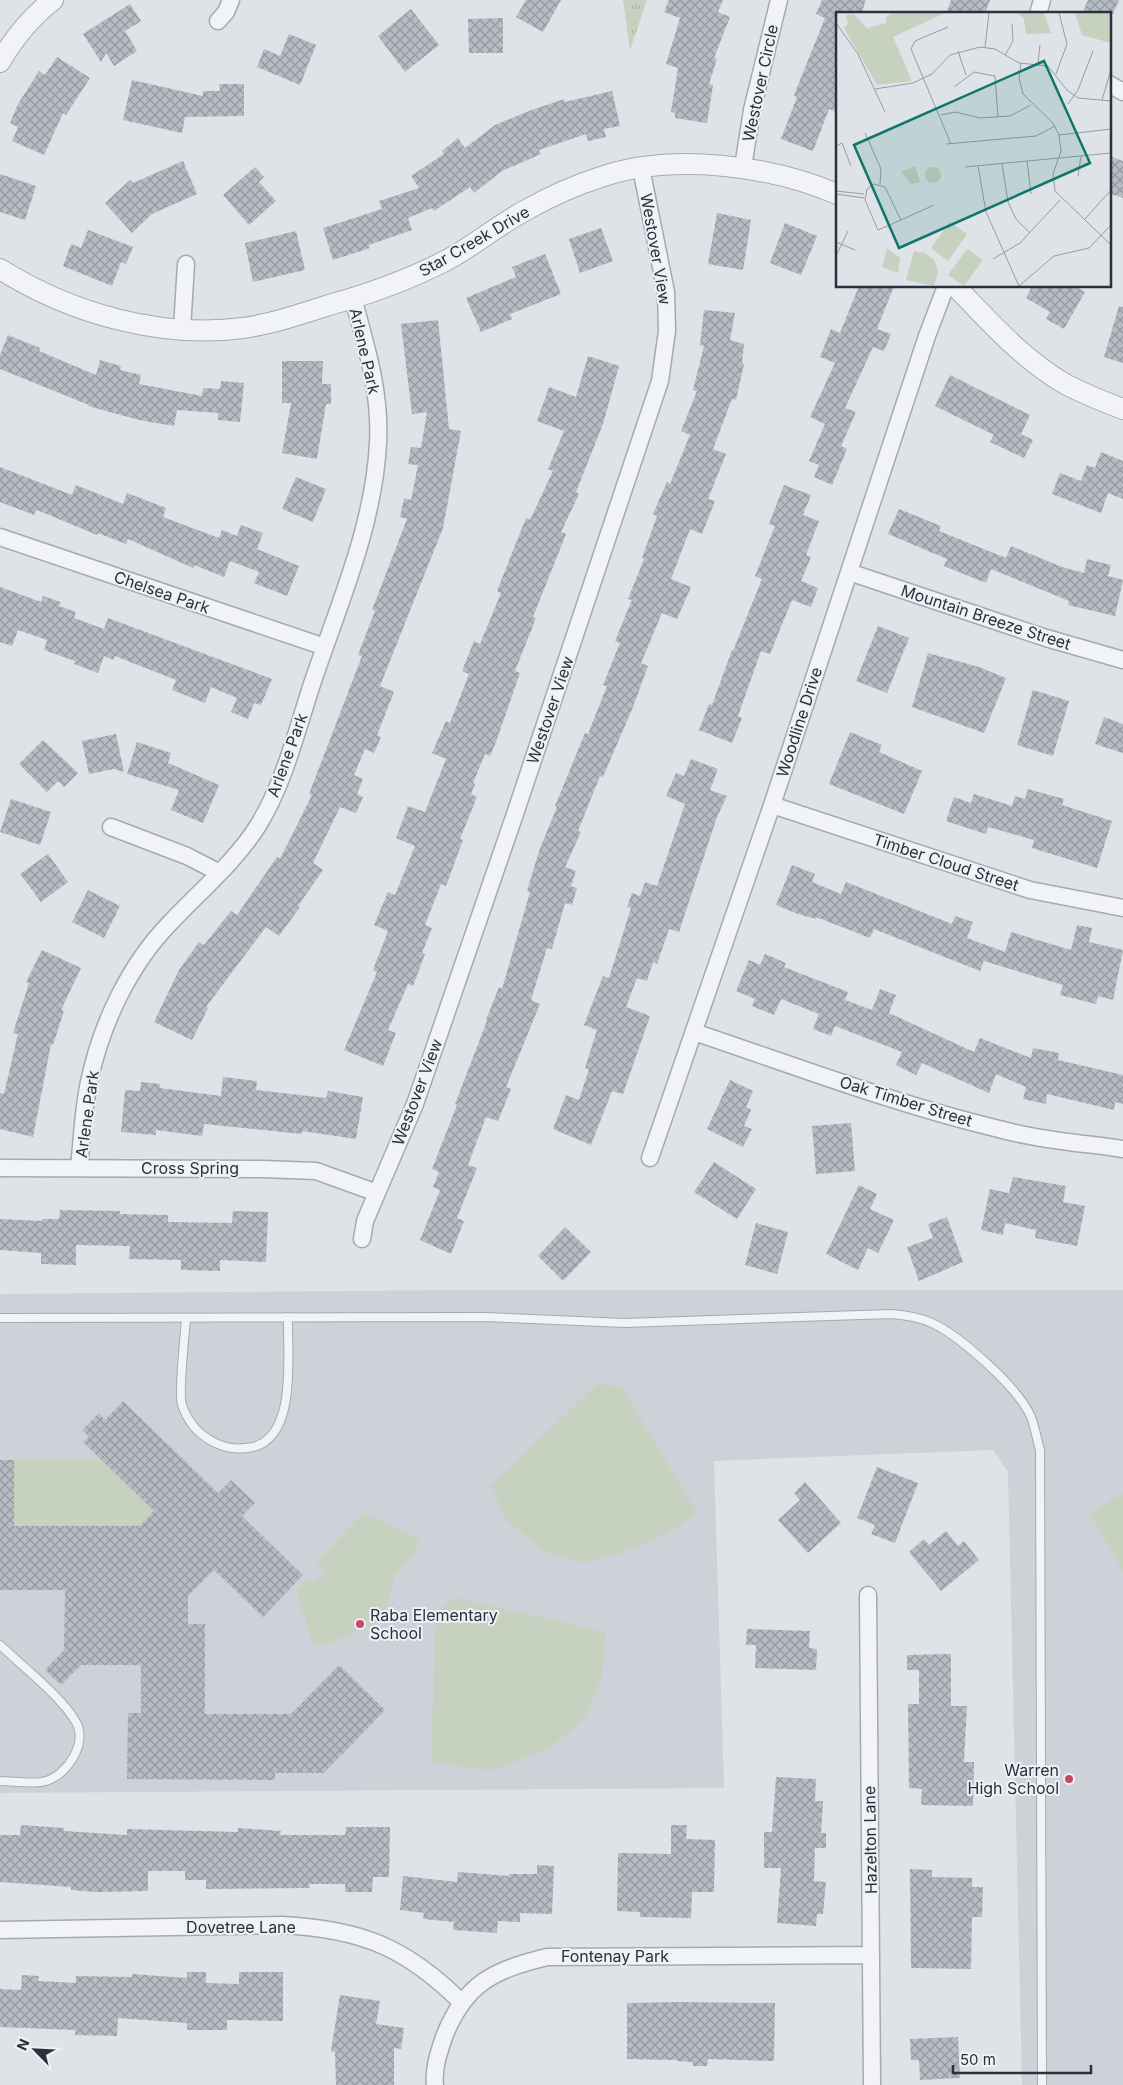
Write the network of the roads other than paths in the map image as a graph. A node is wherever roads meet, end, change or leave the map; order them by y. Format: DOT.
graph roads {
  1 [pos="53,0"];
  2 [pos="231,0"];
  3 [pos="779,0"];
  4 [pos="218,21"];
  5 [pos="0,62"];
  6 [pos="1110,85"];
  7 [pos="1123,92"];
  8 [pos="743,167"];
  9 [pos="641,168"];
  10 [pos="836,194"];
  11 [pos="186,264"];
  12 [pos="0,270"];
  13 [pos="945,288"];
  14 [pos="957,288"];
  15 [pos="353,298"];
  16 [pos="182,329"];
  17 [pos="1123,409"];
  18 [pos="0,537"];
  19 [pos="849,572"];
  20 [pos="325,647"];
  21 [pos="1123,660"];
  22 [pos="772,805"];
  23 [pos="111,827"];
  24 [pos="218,872"];
  25 [pos="1123,908"];
  26 [pos="694,1032"];
  27 [pos="1123,1149"];
  28 [pos="650,1158"];
  29 [pos="0,1168"];
  30 [pos="79,1168"];
  31 [pos="377,1193"];
  32 [pos="362,1239"];
  33 [pos="288,1317"];
  34 [pos="0,1318"];
  35 [pos="186,1318"];
  36 [pos="868,1595"];
  37 [pos="0,1645"];
  38 [pos="0,1781"];
  39 [pos="0,1930"];
  40 [pos="871,1955"];
  41 [pos="461,2002"];
  42 [pos="435,2085"];
  43 [pos="872,2085"];
  44 [pos="1042,2085"];
  1 -- 5 [label="street"];
  2 -- 4 [label="street"];
  3 -- 8 [label="street, Westover Circle"];
  6 -- 7 [label="street"];
  8 -- 9 [label="street, Star Creek Drive"];
  8 -- 10 [label="street, Star Creek Drive"];
  9 -- 15 [label="street, Star Creek Drive"];
  9 -- 31 [label="street, Westover View"];
  11 -- 16 [label="street"];
  12 -- 16 [label="street, Star Creek Drive"];
  13 -- 19 [label="street, Woodline Drive"];
  14 -- 17 [label="street"];
  15 -- 16 [label="street, Star Creek Drive"];
  15 -- 20 [label="street, Arlene Park"];
  18 -- 20 [label="street, Chelsea Park"];
  19 -- 21 [label="street, Mountain Breeze Street"];
  19 -- 22 [label="street, Woodline Drive"];
  20 -- 24 [label="street, Arlene Park"];
  22 -- 25 [label="street, Timber Cloud Street"];
  22 -- 26 [label="street, Woodline Drive"];
  23 -- 24 [label="street"];
  24 -- 30 [label="street, Arlene Park"];
  26 -- 27 [label="street, Oak Timber Street"];
  26 -- 28 [label="street, Woodline Drive"];
  29 -- 30 [label="street, Cross Spring"];
  30 -- 31 [label="street, Cross Spring"];
  31 -- 32 [label="street, Westover View"];
  33 -- 35 [label="lane"];
  33 -- 35 [label="lane"];
  33 -- 44 [label="lane"];
  34 -- 35 [label="lane"];
  36 -- 40 [label="street, Hazelton Lane"];
  37 -- 38 [label="lane"];
  39 -- 41 [label="street, Dovetree Lane"];
  40 -- 41 [label="street, Fontenay Park"];
  40 -- 43 [label="street, Hazelton Lane"];
  41 -- 42 [label="street, Fontenay Park"];
}
